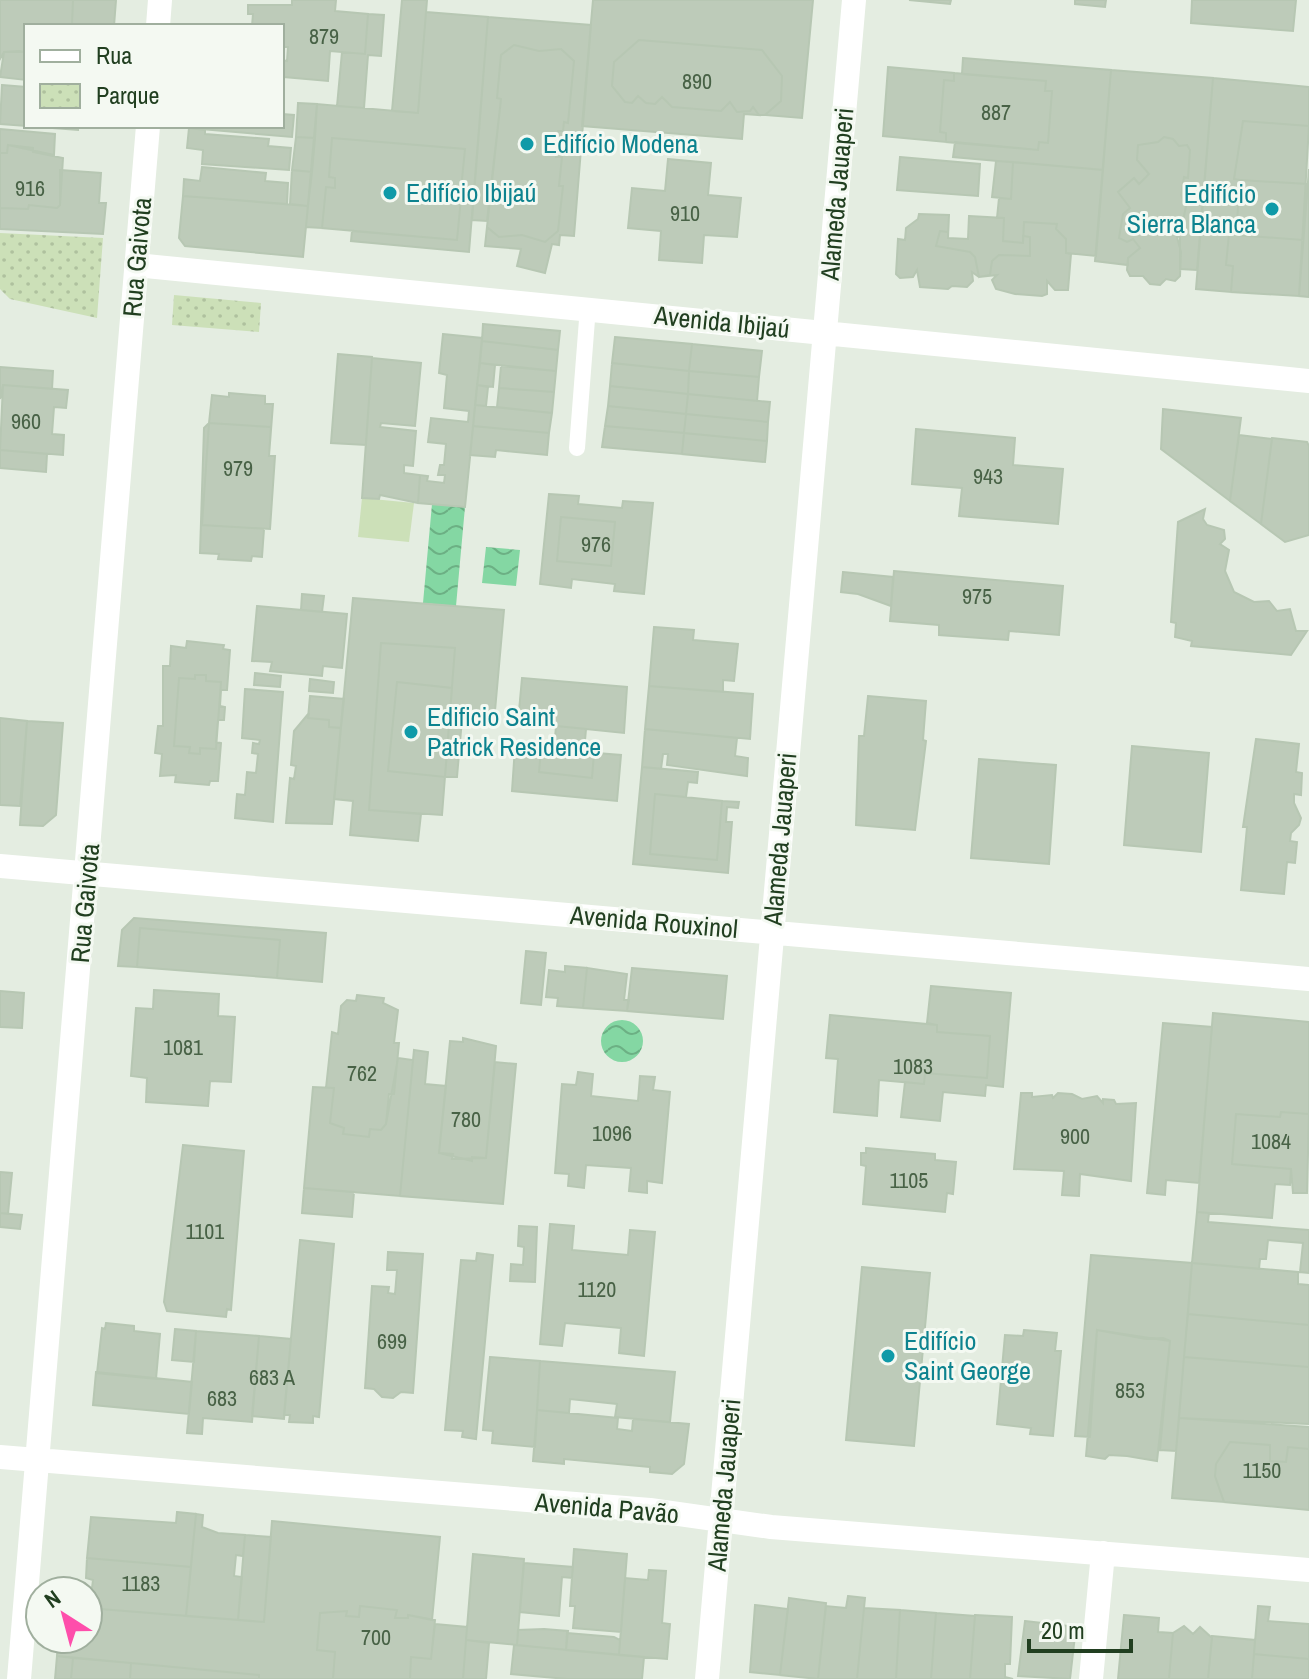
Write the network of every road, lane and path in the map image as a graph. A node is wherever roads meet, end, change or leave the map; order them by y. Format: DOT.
graph roads {
  1 [pos="160,0"];
  2 [pos="854,0"];
  3 [pos="158,24"];
  4 [pos="148,128"];
  5 [pos="136,265"];
  6 [pos="588,307"];
  7 [pos="824,332"];
  8 [pos="1309,381"];
  9 [pos="577,448"];
  10 [pos="0,866"];
  11 [pos="87,874"];
  12 [pos="772,932"];
  13 [pos="1309,979"];
  14 [pos="0,1457"];
  15 [pos="38,1461"];
  16 [pos="721,1520"];
  17 [pos="1103,1553"];
  18 [pos="1309,1570"];
  19 [pos="19,1679"];
  20 [pos="707,1679"];
  21 [pos="1091,1679"];
  1 -- 3 [label="street"];
  2 -- 7 [label="street, Alameda Jauaperi"];
  4 -- 5 [label="street, Rua Gaivota"];
  5 -- 6 [label="street, Avenida Ibijaú"];
  5 -- 11 [label="street, Rua Gaivota"];
  6 -- 7 [label="street, Avenida Ibijaú"];
  6 -- 9 [label="lane"];
  7 -- 8 [label="street, Avenida Ibijaú"];
  7 -- 12 [label="street, Alameda Jauaperi"];
  10 -- 11 [label="street, Avenida Rouxinol"];
  11 -- 12 [label="street, Avenida Rouxinol"];
  11 -- 15 [label="street, Rua Gaivota"];
  12 -- 13 [label="street, Avenida Rouxinol"];
  12 -- 16 [label="street, Alameda Jauaperi"];
  14 -- 15 [label="street, Avenida Pavão"];
  15 -- 16 [label="street, Avenida Pavão"];
  15 -- 19 [label="street, Rua Gaivota"];
  16 -- 17 [label="street, Avenida Pavão"];
  16 -- 20 [label="street, Alameda Jauaperi"];
  17 -- 18 [label="street, Avenida Pavão"];
  17 -- 21 [label="street"];
}
